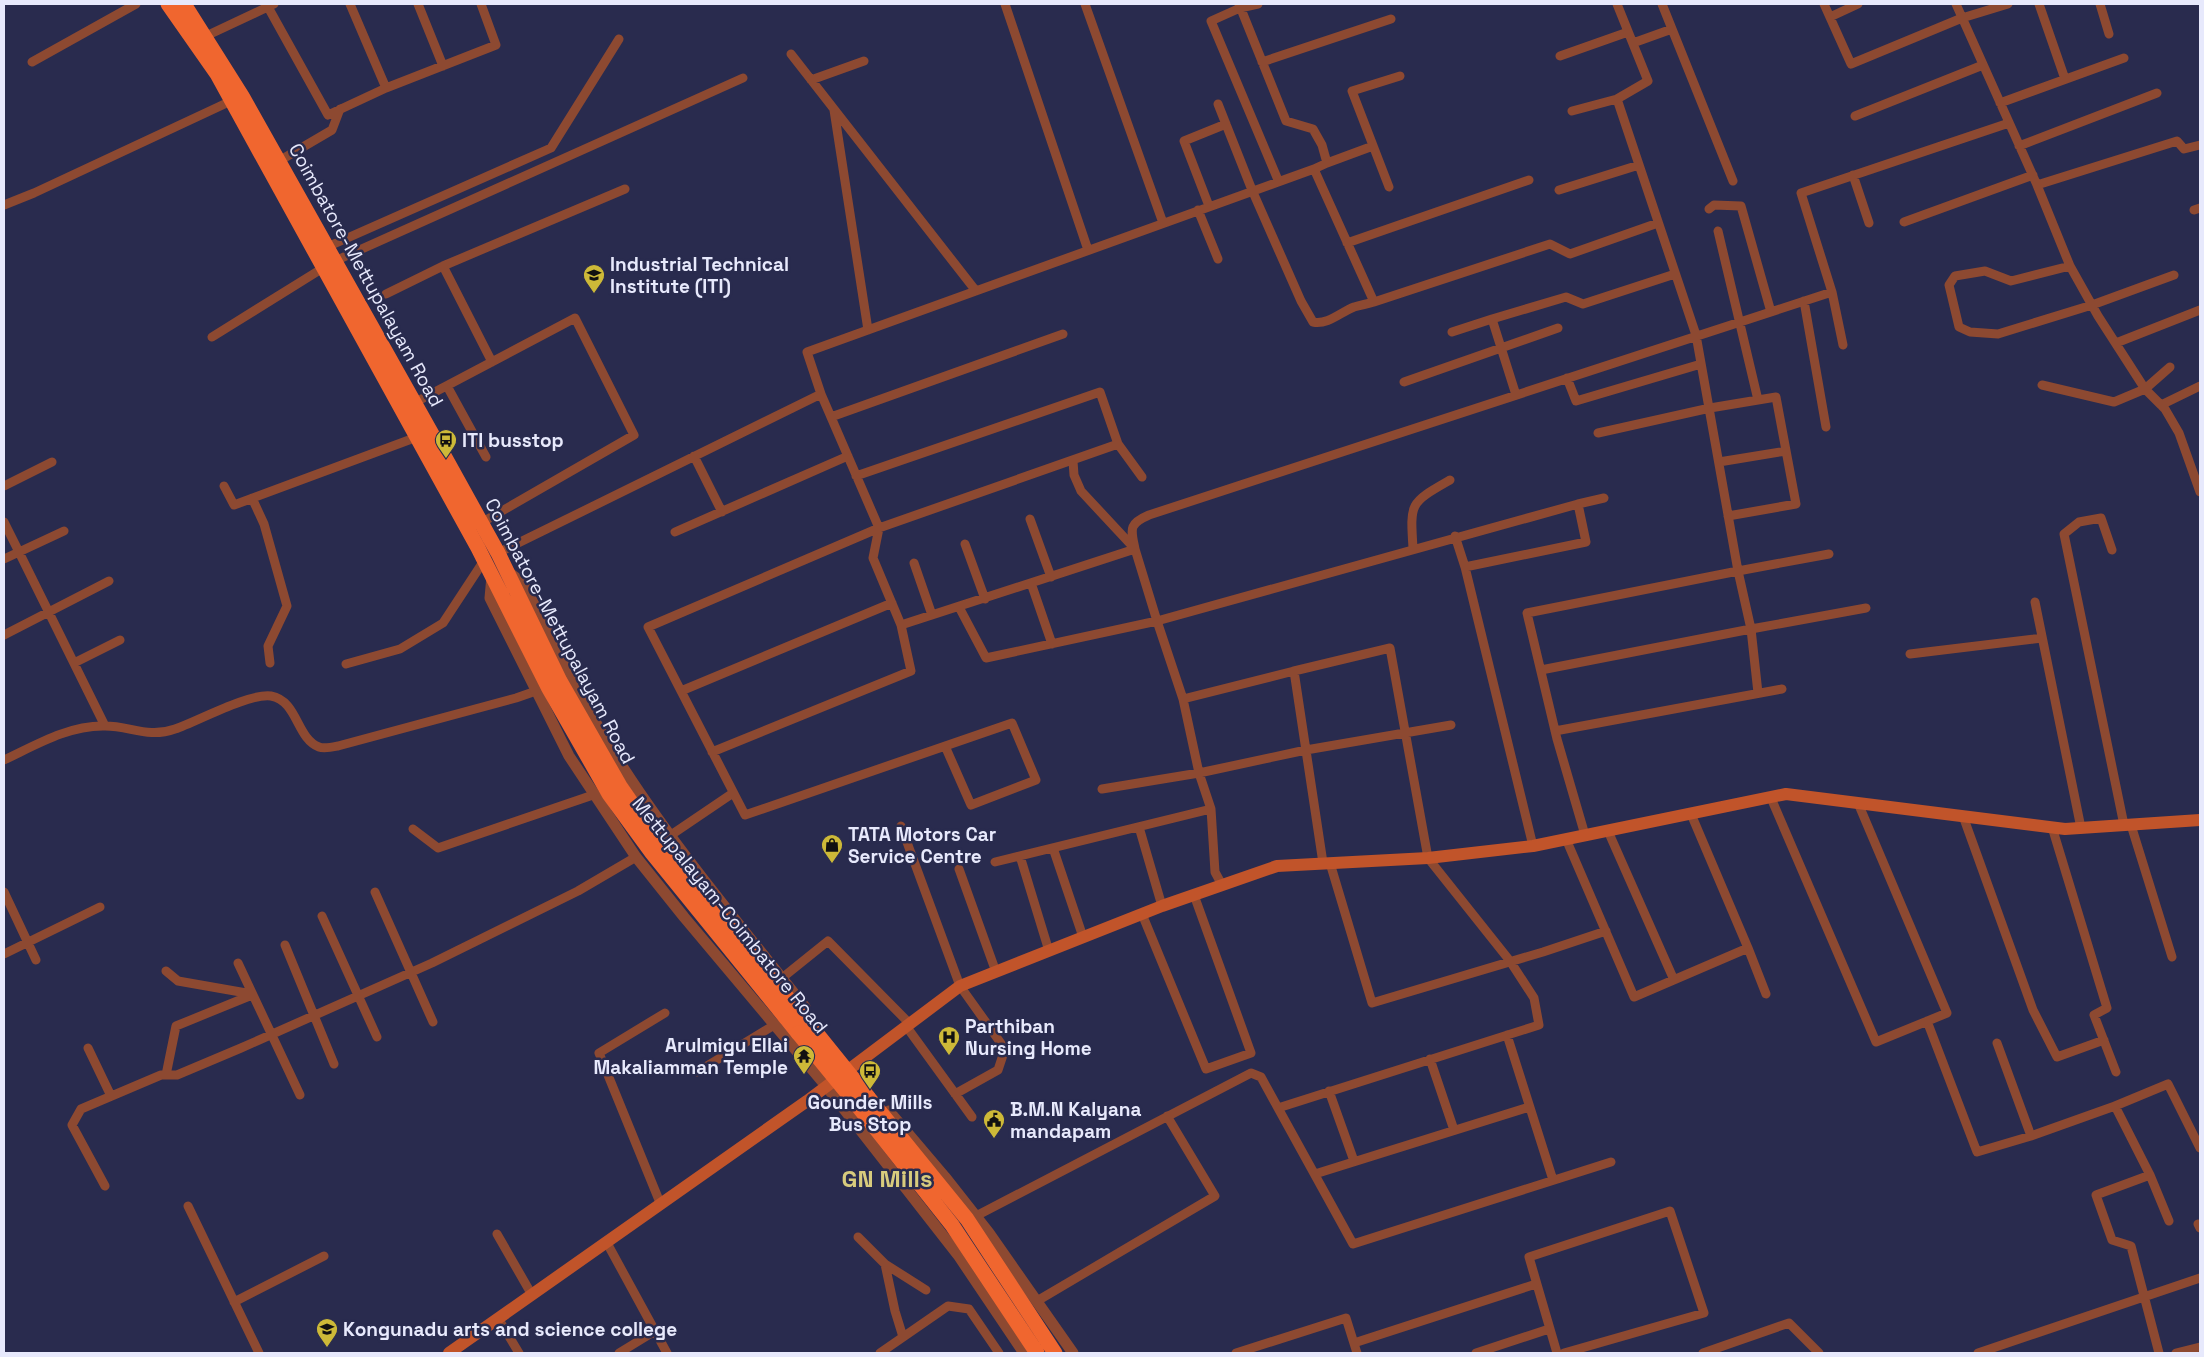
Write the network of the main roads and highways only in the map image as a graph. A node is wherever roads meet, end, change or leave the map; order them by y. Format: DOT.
graph roads {
  1 [pos="168,4"];
  2 [pos="184,4"];
  3 [pos="329,264"];
  4 [pos="491,556"];
  5 [pos="2200,820"];
  6 [pos="635,821"];
  7 [pos="449,1353"];
  8 [pos="1037,1353"];
  9 [pos="1055,1353"];
  1 -- 3 [label="highway, Mettupalayam-Coimbatore Road"];
  2 -- 3 [label="highway, Coimbatore-Mettupalayam Road"];
  3 -- 4 [label="highway, Mettupalayam-Coimbatore Road"];
  3 -- 4 [label="highway, Coimbatore-Mettupalayam Road"];
  4 -- 6 [label="highway, Mettupalayam-Coimbatore Road"];
  5 -- 7 [label="main road"];
  6 -- 8 [label="highway, Mettupalayam-Coimbatore Road, bridge"];
  6 -- 9 [label="highway, bridge"];
}
